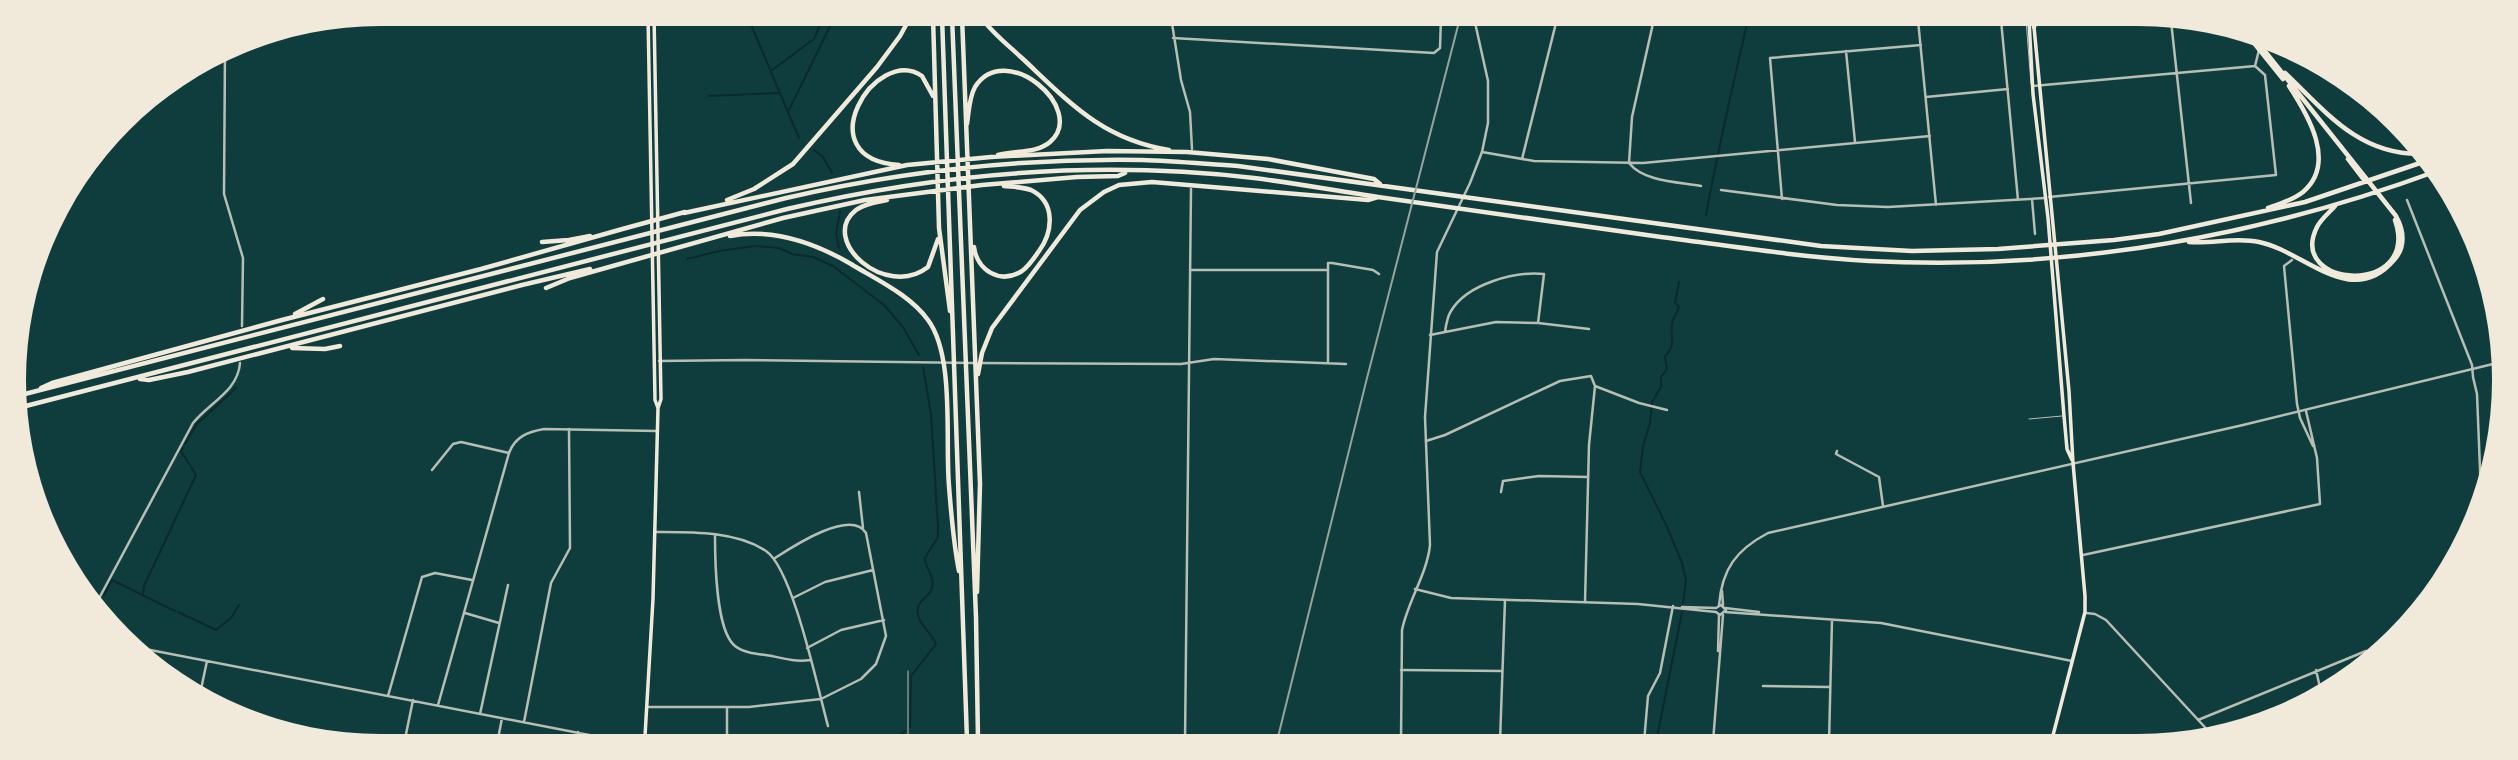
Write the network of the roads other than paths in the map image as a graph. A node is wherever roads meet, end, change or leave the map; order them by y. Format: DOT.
graph roads {
  1 [pos="648,26"];
  2 [pos="654,26"];
  3 [pos="906,26"];
  4 [pos="933,26"];
  5 [pos="942,26"];
  6 [pos="952,26"];
  7 [pos="962,26"];
  8 [pos="989,26"];
  9 [pos="1172,26"];
  10 [pos="1441,26"];
  11 [pos="1476,26"];
  12 [pos="1556,26"];
  13 [pos="1652,26"];
  14 [pos="1919,26"];
  15 [pos="2002,26"];
  16 [pos="2031,26"];
  17 [pos="2034,27"];
  18 [pos="2172,28"];
  19 [pos="1173,38"];
  20 [pos="1921,45"];
  21 [pos="2258,47"];
  22 [pos="2260,48"];
  23 [pos="2262,49"];
  24 [pos="1846,51"];
  25 [pos="225,63"];
  26 [pos="2255,66"];
  27 [pos="2278,71"];
  28 [pos="2177,73"];
  29 [pos="2040,86"];
  30 [pos="2289,86"];
  31 [pos="2033,88"];
  32 [pos="2008,89"];
  33 [pos="1926,97"];
  34 [pos="935,102"];
  35 [pos="966,135"];
  36 [pos="1930,136"];
  37 [pos="1855,143"];
  38 [pos="1189,151"];
  39 [pos="1778,151"];
  40 [pos="1482,152"];
  41 [pos="2409,153"];
  42 [pos="991,157"];
  43 [pos="1522,159"];
  44 [pos="1629,163"];
  45 [pos="2418,164"];
  46 [pos="907,165"];
  47 [pos="1129,171"];
  48 [pos="2359,172"];
  49 [pos="2426,175"];
  50 [pos="1381,184"];
  51 [pos="2190,184"];
  52 [pos="982,185"];
  53 [pos="1701,186"];
  54 [pos="1191,189"];
  55 [pos="1721,190"];
  56 [pos="909,194"];
  57 [pos="2047,196"];
  58 [pos="1380,197"];
  59 [pos="1783,199"];
  60 [pos="2032,199"];
  61 [pos="2018,200"];
  62 [pos="2407,200"];
  63 [pos="2191,203"];
  64 [pos="2386,204"];
  65 [pos="1936,205"];
  66 [pos="2335,206"];
  67 [pos="684,213"];
  68 [pos="2251,215"];
  69 [pos="655,217"];
  70 [pos="971,217"];
  71 [pos="626,228"];
  72 [pos="939,228"];
  73 [pos="2035,234"];
  74 [pos="542,242"];
  75 [pos="2181,242"];
  76 [pos="698,243"];
  77 [pos="2292,260"];
  78 [pos="628,261"];
  79 [pos="1328,270"];
  80 [pos="1191,271"];
  81 [pos="1379,274"];
  82 [pos="546,288"];
  83 [pos="323,299"];
  84 [pos="952,315"];
  85 [pos="282,320"];
  86 [pos="1538,323"];
  87 [pos="242,326"];
  88 [pos="1589,328"];
  89 [pos="1445,332"];
  90 [pos="1430,335"];
  91 [pos="340,346"];
  92 [pos="274,350"];
  93 [pos="978,358"];
  94 [pos="658,361"];
  95 [pos="240,363"];
  96 [pos="1189,363"];
  97 [pos="1328,363"];
  98 [pos="1346,364"];
  99 [pos="2491,365"];
  100 [pos="2472,370"];
  101 [pos="136,378"];
  102 [pos="1595,386"];
  103 [pos="34,392"];
  104 [pos="27,394"];
  105 [pos="27,406"];
  106 [pos="1667,410"];
  107 [pos="2306,411"];
  108 [pos="2299,412"];
  109 [pos="2071,415"];
  110 [pos="2064,416"];
  111 [pos="2029,419"];
  112 [pos="569,429"];
  113 [pos="658,431"];
  114 [pos="1426,441"];
  115 [pos="1837,451"];
  116 [pos="2315,452"];
  117 [pos="509,453"];
  118 [pos="2073,463"];
  119 [pos="432,470"];
  120 [pos="2480,472"];
  121 [pos="1588,477"];
  122 [pos="859,492"];
  123 [pos="1502,492"];
  124 [pos="1883,506"];
  125 [pos="863,528"];
  126 [pos="655,532"];
  127 [pos="715,535"];
  128 [pos="2083,555"];
  129 [pos="775,558"];
  130 [pos="873,570"];
  131 [pos="473,580"];
  132 [pos="962,583"];
  133 [pos="508,585"];
  134 [pos="1415,589"];
  135 [pos="100,596"];
  136 [pos="793,598"];
  137 [pos="1505,600"];
  138 [pos="1585,602"];
  139 [pos="1673,606"];
  140 [pos="1721,610"];
  141 [pos="2085,612"];
  142 [pos="464,613"];
  143 [pos="976,617"];
  144 [pos="1832,619"];
  145 [pos="884,620"];
  146 [pos="499,623"];
  147 [pos="807,648"];
  148 [pos="152,650"];
  149 [pos="2364,652"];
  150 [pos="810,660"];
  151 [pos="206,661"];
  152 [pos="2072,661"];
  153 [pos="1401,670"];
  154 [pos="2316,670"];
  155 [pos="908,671"];
  156 [pos="1503,671"];
  157 [pos="2319,684"];
  158 [pos="202,685"];
  159 [pos="1763,686"];
  160 [pos="1829,687"];
  161 [pos="388,696"];
  162 [pos="821,699"];
  163 [pos="413,700"];
  164 [pos="438,705"];
  165 [pos="648,707"];
  166 [pos="727,707"];
  167 [pos="480,713"];
  168 [pos="502,718"];
  169 [pos="2199,720"];
  170 [pos="524,722"];
  171 [pos="828,726"];
  172 [pos="2205,727"];
  173 [pos="578,732"];
  174 [pos="406,734"];
  175 [pos="499,734"];
  176 [pos="587,734"];
  177 [pos="645,734"];
  178 [pos="727,734"];
  179 [pos="908,734"];
  180 [pos="967,734"];
  181 [pos="978,734"];
  182 [pos="1185,734"];
  183 [pos="1401,734"];
  184 [pos="1500,734"];
  185 [pos="1645,734"];
  186 [pos="1714,734"];
  187 [pos="1829,734"];
  188 [pos="2053,734"];
  1 -- 69 [label="main road"];
  2 -- 69 [label="main road"];
  3 -- 67 [label="highway"];
  4 -- 34 [label="highway"];
  5 -- 84 [label="highway"];
  6 -- 143 [label="highway"];
  7 -- 35 [label="highway"];
  8 -- 38 [label="highway"];
  9 -- 19 [label="street"];
  10 -- 19 [label="street"];
  11 -- 40 [label="street"];
  12 -- 43 [label="street"];
  13 -- 44 [label="street"];
  14 -- 20 [label="street"];
  15 -- 32 [label="street"];
  16 -- 31 [label="main road"];
  17 -- 29 [label="main road"];
  18 -- 28 [label="street"];
  19 -- 38 [label="street"];
  20 -- 24 [label="street"];
  20 -- 33 [label="street"];
  21 -- 27 [label="highway"];
  22 -- 26 [label="street"];
  23 -- 27 [label="highway"];
  24 -- 37 [label="street"];
  24 -- 39 [label="street"];
  25 -- 87 [label="street"];
  26 -- 28 [label="street"];
  26 -- 51 [label="street"];
  27 -- 30 [label="highway"];
  27 -- 41 [label="highway"];
  27 -- 48 [label="highway"];
  28 -- 29 [label="street"];
  28 -- 51 [label="street"];
  29 -- 31 [label="street"];
  29 -- 57 [label="main road"];
  30 -- 48 [label="highway"];
  30 -- 68 [label="highway"];
  31 -- 57 [label="main road"];
  32 -- 33 [label="street"];
  32 -- 61 [label="street"];
  33 -- 36 [label="street"];
  34 -- 46 [label="highway"];
  34 -- 72 [label="highway"];
  35 -- 42 [label="highway"];
  35 -- 70 [label="highway"];
  36 -- 37 [label="street"];
  36 -- 65 [label="street"];
  37 -- 39 [label="street"];
  38 -- 42 [label="highway"];
  38 -- 50 [label="highway"];
  39 -- 44 [label="street"];
  39 -- 59 [label="street"];
  40 -- 43 [label="street"];
  40 -- 90 [label="street"];
  42 -- 46 [label="highway"];
  43 -- 44 [label="street"];
  44 -- 53 [label="street"];
  45 -- 68 [label="highway"];
  46 -- 67 [label="highway"];
  47 -- 52 [label="highway"];
  47 -- 58 [label="highway"];
  47 -- 101 [label="highway"];
  48 -- 64 [label="highway"];
  49 -- 66 [label="highway"];
  50 -- 68 [label="highway"];
  50 -- 103 [label="highway"];
  51 -- 57 [label="street"];
  51 -- 63 [label="street"];
  52 -- 56 [label="highway"];
  52 -- 70 [label="highway"];
  54 -- 80 [label="street"];
  55 -- 59 [label="street"];
  56 -- 72 [label="highway"];
  56 -- 76 [label="highway"];
  57 -- 60 [label="street"];
  57 -- 109 [label="main road"];
  57 -- 110 [label="main road"];
  58 -- 75 [label="highway"];
  58 -- 93 [label="highway"];
  59 -- 65 [label="street"];
  60 -- 61 [label="street"];
  60 -- 73 [label="street"];
  61 -- 65 [label="street"];
  62 -- 100 [label="street"];
  64 -- 66 [label="highway"];
  64 -- 75 [label="highway"];
  66 -- 75 [label="highway"];
  67 -- 71 [label="highway"];
  69 -- 94 [label="main road"];
  70 -- 93 [label="highway"];
  71 -- 74 [label="highway"];
  71 -- 85 [label="highway"];
  72 -- 84 [label="highway"];
  76 -- 78 [label="highway"];
  76 -- 132 [label="highway"];
  77 -- 108 [label="street"];
  78 -- 82 [label="highway"];
  78 -- 92 [label="highway"];
  79 -- 80 [label="street"];
  79 -- 81 [label="street"];
  79 -- 97 [label="street"];
  80 -- 96 [label="street"];
  83 -- 85 [label="highway"];
  84 -- 132 [label="highway"];
  85 -- 103 [label="highway"];
  86 -- 88 [label="street"];
  86 -- 89 [label="street"];
  86 -- 89 [label="street"];
  89 -- 90 [label="street"];
  90 -- 114 [label="street"];
  91 -- 92 [label="highway"];
  92 -- 101 [label="highway"];
  93 -- 143 [label="highway"];
  94 -- 96 [label="street"];
  94 -- 113 [label="main road"];
  95 -- 135 [label="street"];
  96 -- 97 [label="street"];
  96 -- 182 [label="street"];
  97 -- 98 [label="street"];
  99 -- 100 [label="street"];
  100 -- 107 [label="street"];
  100 -- 120 [label="street"];
  101 -- 105 [label="highway"];
  102 -- 106 [label="street"];
  102 -- 114 [label="street"];
  102 -- 121 [label="street"];
  103 -- 104 [label="highway"];
  107 -- 108 [label="street"];
  107 -- 116 [label="street"];
  108 -- 116 [label="street"];
  108 -- 118 [label="street"];
  109 -- 110 [label="lane"];
  109 -- 118 [label="main road"];
  110 -- 111 [label="lane"];
  110 -- 118 [label="main road"];
  112 -- 113 [label="street"];
  112 -- 117 [label="street"];
  112 -- 170 [label="street"];
  113 -- 126 [label="main road"];
  114 -- 134 [label="street"];
  115 -- 124 [label="street"];
  116 -- 128 [label="street"];
  117 -- 119 [label="street"];
  117 -- 131 [label="street"];
  118 -- 124 [label="street"];
  118 -- 128 [label="main road"];
  121 -- 123 [label="street"];
  121 -- 138 [label="street"];
  122 -- 125 [label="street"];
  124 -- 140 [label="street"];
  125 -- 129 [label="street"];
  125 -- 130 [label="street"];
  126 -- 127 [label="street"];
  126 -- 165 [label="main road"];
  127 -- 129 [label="street"];
  127 -- 150 [label="street"];
  128 -- 141 [label="main road"];
  129 -- 136 [label="street"];
  130 -- 136 [label="street"];
  130 -- 145 [label="street"];
  131 -- 142 [label="street"];
  131 -- 161 [label="street"];
  132 -- 180 [label="highway"];
  133 -- 146 [label="street"];
  134 -- 137 [label="street"];
  134 -- 153 [label="street"];
  136 -- 147 [label="street"];
  137 -- 138 [label="street"];
  137 -- 156 [label="street"];
  138 -- 139 [label="street"];
  139 -- 140 [label="street"];
  139 -- 185 [label="street"];
  140 -- 144 [label="street"];
  140 -- 186 [label="street"];
  141 -- 152 [label="main road"];
  141 -- 169 [label="street"];
  142 -- 146 [label="street"];
  142 -- 164 [label="street"];
  143 -- 181 [label="highway"];
  144 -- 152 [label="street"];
  144 -- 160 [label="street"];
  145 -- 147 [label="street"];
  145 -- 162 [label="street"];
  146 -- 167 [label="street"];
  147 -- 150 [label="street"];
  148 -- 151 [label="street"];
  149 -- 154 [label="street"];
  150 -- 162 [label="street"];
  151 -- 158 [label="street"];
  151 -- 161 [label="street"];
  152 -- 188 [label="main road"];
  153 -- 156 [label="street"];
  153 -- 183 [label="street"];
  154 -- 157 [label="street"];
  154 -- 169 [label="street"];
  155 -- 179 [label="lane"];
  156 -- 184 [label="street"];
  159 -- 160 [label="street"];
  160 -- 187 [label="street"];
  161 -- 163 [label="street"];
  162 -- 166 [label="street"];
  162 -- 171 [label="street"];
  163 -- 164 [label="street"];
  163 -- 174 [label="street"];
  164 -- 167 [label="street"];
  165 -- 166 [label="street"];
  165 -- 177 [label="main road"];
  166 -- 178 [label="street"];
  167 -- 168 [label="street"];
  168 -- 170 [label="street"];
  168 -- 175 [label="street"];
  169 -- 172 [label="street"];
  170 -- 173 [label="street"];
  173 -- 176 [label="street"];
}
